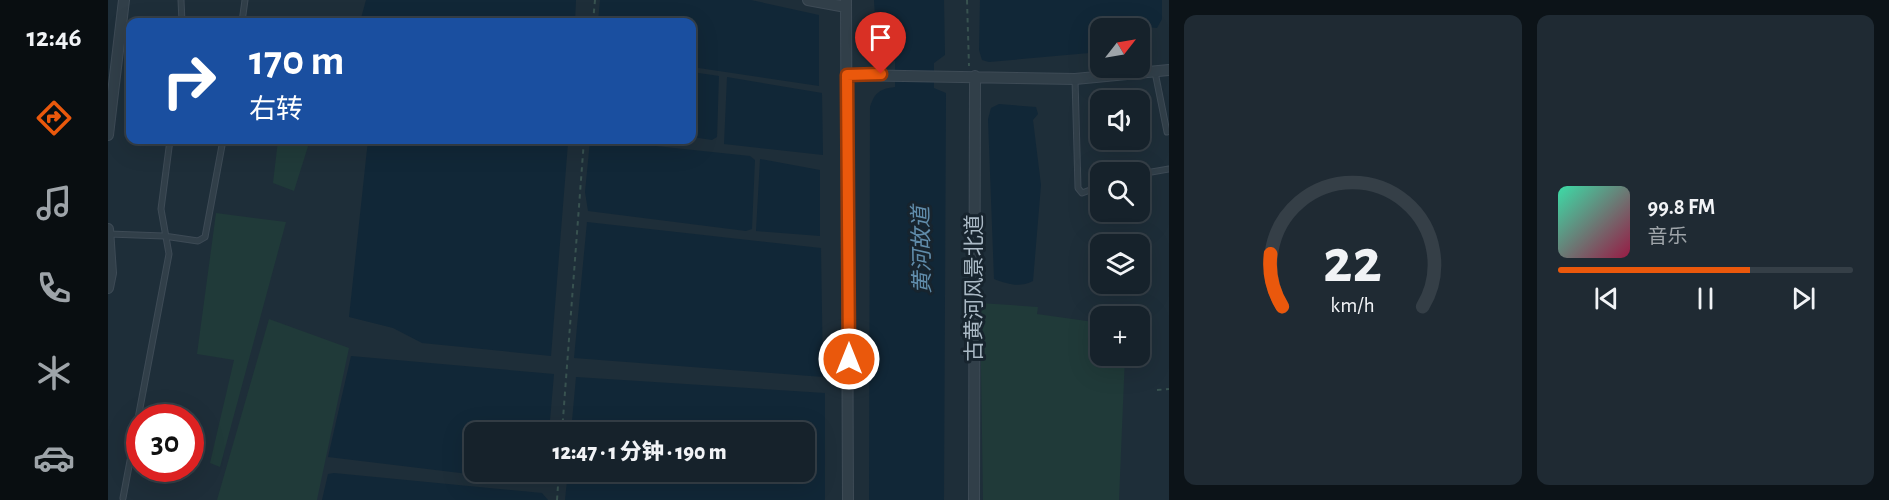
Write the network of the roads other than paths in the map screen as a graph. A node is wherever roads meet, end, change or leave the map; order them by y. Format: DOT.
graph roads {
  1 [pos="124,0"];
  2 [pos="181,0"];
  3 [pos="246,0"];
  4 [pos="808,0"];
  5 [pos="846,4"];
  6 [pos="182,18"];
  7 [pos="243,18"];
  8 [pos="1169,70"];
  9 [pos="1155,72"];
  10 [pos="847,75"];
  11 [pos="969,76"];
  12 [pos="1075,79"];
  13 [pos="1167,132"];
  14 [pos="108,135"];
  15 [pos="169,144"];
  16 [pos="222,144"];
  17 [pos="1169,169"];
  18 [pos="1150,172"];
  19 [pos="1090,190"];
  20 [pos="108,232"];
  21 [pos="165,236"];
  22 [pos="108,288"];
  23 [pos="123,498"];
  24 [pos="848,500"];
  25 [pos="974,500"];
  1 -- 14 [label="street"];
  2 -- 6 [label="lane"];
  3 -- 7 [label="lane"];
  4 -- 5 [label="street"];
  5 -- 10 [label="street"];
  8 -- 9 [label="street"];
  9 -- 12 [label="street"];
  9 -- 13 [label="lane"];
  10 -- 11 [label="street"];
  10 -- 24 [label="street"];
  11 -- 12 [label="street"];
  11 -- 25 [label="street, 古黄河风景北道"];
  12 -- 19 [label="lane"];
  15 -- 21 [label="lane"];
  16 -- 21 [label="lane"];
  17 -- 18 [label="lane"];
  20 -- 21 [label="lane"];
  20 -- 22 [label="street"];
  21 -- 23 [label="lane"];
}
